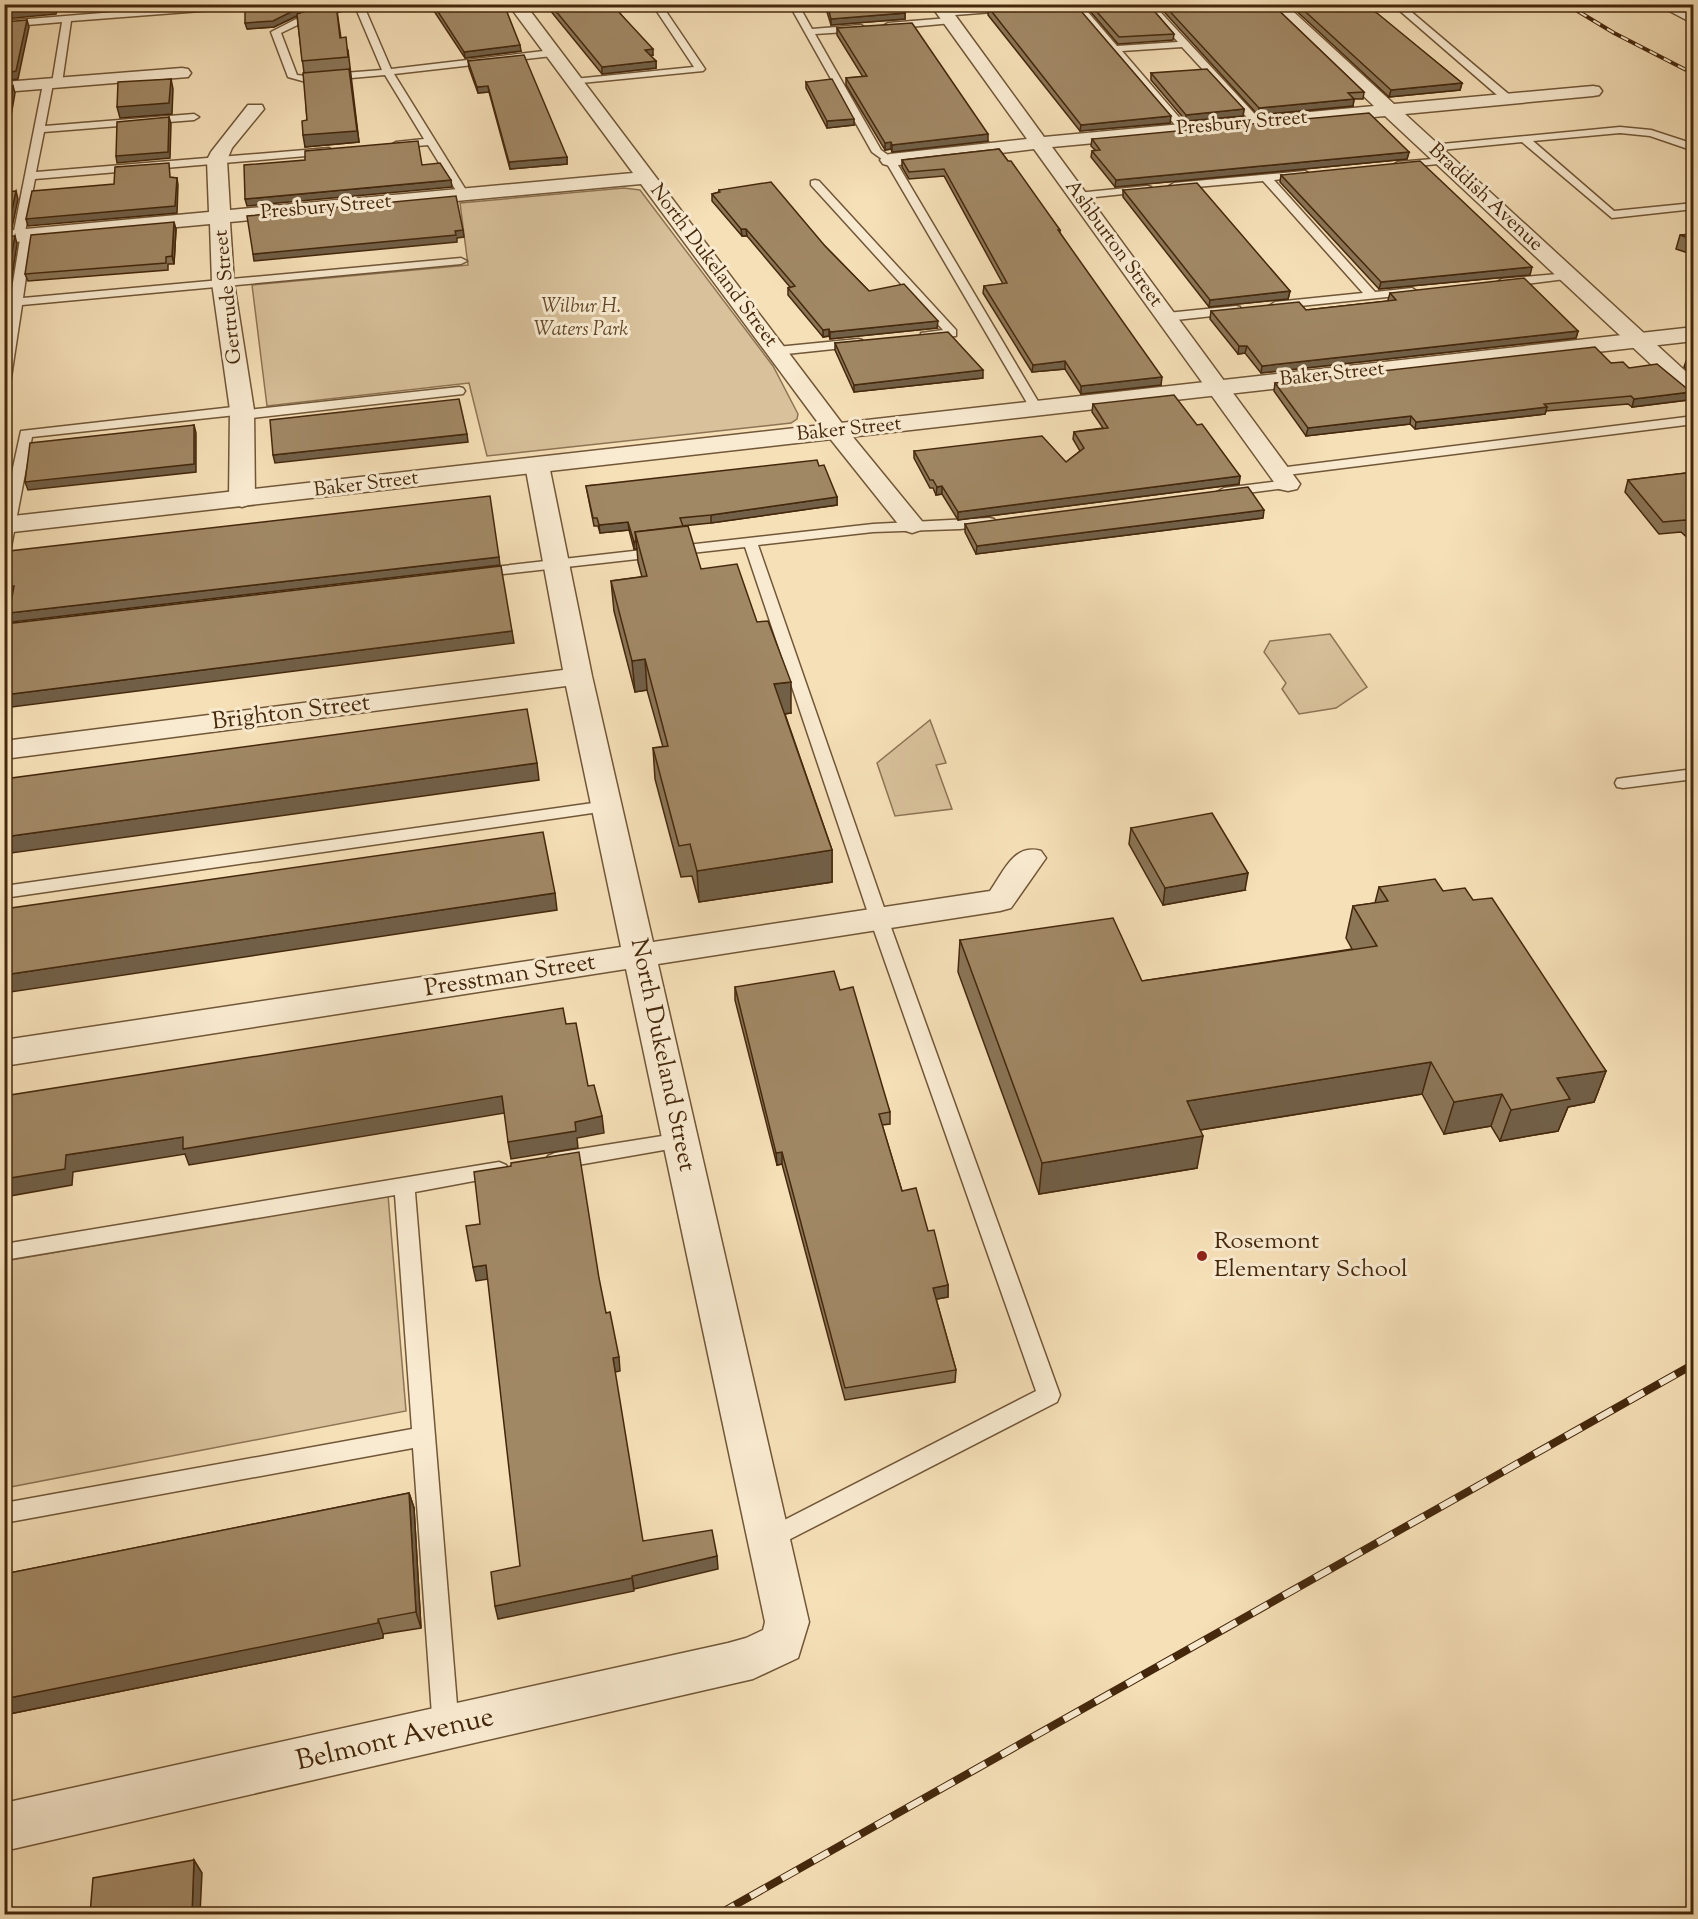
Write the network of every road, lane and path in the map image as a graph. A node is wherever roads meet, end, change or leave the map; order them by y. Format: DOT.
graph roads {
  1 [pos="253,4"];
  2 [pos="343,4"];
  3 [pos="358,4"];
  4 [pos="516,4"];
  5 [pos="656,4"];
  6 [pos="793,4"];
  7 [pos="1029,4"];
  8 [pos="1076,4"];
  9 [pos="1148,4"];
  10 [pos="1275,4"];
  11 [pos="1396,4"];
  12 [pos="1660,4"];
  13 [pos="943,12"];
  14 [pos="67,19"];
  15 [pos="1694,21"];
  16 [pos="4,24"];
  17 [pos="809,32"];
  18 [pos="1184,44"];
  19 [pos="1115,49"];
  20 [pos="552,53"];
  21 [pos="1209,70"];
  22 [pos="1197,71"];
  23 [pos="388,72"];
  24 [pos="182,73"];
  25 [pos="1150,75"];
  26 [pos="1138,76"];
  27 [pos="574,82"];
  28 [pos="53,83"];
  29 [pos="4,87"];
  30 [pos="1593,91"];
  31 [pos="1508,99"];
  32 [pos="255,110"];
  33 [pos="1390,111"];
  34 [pos="194,117"];
  35 [pos="1258,123"];
  36 [pos="40,129"];
  37 [pos="1185,130"];
  38 [pos="1524,139"];
  39 [pos="430,142"];
  40 [pos="1039,143"];
  41 [pos="383,146"];
  42 [pos="1694,148"];
  43 [pos="337,150"];
  44 [pos="1437,154"];
  45 [pos="218,160"];
  46 [pos="890,160"];
  47 [pos="1388,166"];
  48 [pos="1322,172"];
  49 [pos="30,176"];
  50 [pos="647,178"];
  51 [pos="1266,178"];
  52 [pos="815,183"];
  53 [pos="464,195"];
  54 [pos="1077,196"];
  55 [pos="1694,206"];
  56 [pos="220,218"];
  57 [pos="16,236"];
  58 [pos="461,261"];
  59 [pos="1569,276"];
  60 [pos="223,283"];
  61 [pos="1487,285"];
  62 [pos="1429,291"];
  63 [pos="1372,296"];
  64 [pos="16,302"];
  65 [pos="1167,317"];
  66 [pos="1694,334"];
  67 [pos="916,336"];
  68 [pos="1639,340"];
  69 [pos="869,342"];
  70 [pos="777,351"];
  71 [pos="4,384"];
  72 [pos="1219,388"];
  73 [pos="459,391"];
  74 [pos="1694,392"];
  75 [pos="1036,408"];
  76 [pos="242,413"];
  77 [pos="1694,420"];
  78 [pos="836,431"];
  79 [pos="537,465"];
  80 [pos="1284,478"];
  81 [pos="1209,494"];
  82 [pos="242,499"];
  83 [pos="999,521"];
  84 [pos="912,525"];
  85 [pos="6,532"];
  86 [pos="750,542"];
  87 [pos="556,564"];
  88 [pos="456,576"];
  89 [pos="578,676"];
  90 [pos="4,750"];
  91 [pos="1694,774"];
  92 [pos="1623,783"];
  93 [pos="607,806"];
  94 [pos="1030,858"];
  95 [pos="4,892"];
  96 [pos="879,919"];
  97 [pos="640,956"];
  98 [pos="4,1053"];
  99 [pos="681,1140"];
  100 [pos="404,1186"];
  101 [pos="4,1252"];
  102 [pos="424,1436"];
  103 [pos="4,1513"];
  104 [pos="769,1539"];
  105 [pos="782,1643"];
  106 [pos="446,1729"];
  107 [pos="4,1827"];
  1 -- 14 [label="lane"];
  2 -- 23 [label="lane"];
  3 -- 23 [label="lane"];
  4 -- 20 [label="street, North Dukeland Street"];
  5 -- 27 [label="lane"];
  6 -- 17 [label="lane"];
  7 -- 13 [label="street"];
  8 -- 19 [label="lane"];
  9 -- 18 [label="lane"];
  10 -- 33 [label="street, Braddish Avenue"];
  11 -- 31 [label="lane"];
  12 -- 15 [label="lane"];
  13 -- 17 [label="lane"];
  13 -- 40 [label="street, Ashburton Street"];
  14 -- 16 [label="lane"];
  14 -- 28 [label="lane"];
  17 -- 46 [label="lane"];
  18 -- 19 [label="lane"];
  18 -- 21 [label="lane"];
  19 -- 26 [label="lane"];
  20 -- 23 [label="lane"];
  20 -- 27 [label="street, North Dukeland Street"];
  21 -- 22 [label="lane"];
  21 -- 35 [label="lane"];
  23 -- 39 [label="lane"];
  24 -- 28 [label="street"];
  25 -- 26 [label="lane"];
  26 -- 37 [label="lane"];
  27 -- 50 [label="street, North Dukeland Street"];
  28 -- 29 [label="street"];
  28 -- 36 [label="lane"];
  30 -- 31 [label="street, Presbury Street"];
  31 -- 33 [label="street, Presbury Street"];
  32 -- 45 [label="street"];
  33 -- 35 [label="street, Presbury Street"];
  33 -- 44 [label="street, Braddish Avenue"];
  34 -- 36 [label="lane"];
  35 -- 37 [label="street, Presbury Street"];
  36 -- 49 [label="lane"];
  37 -- 40 [label="street, Presbury Street"];
  38 -- 42 [label="lane"];
  38 -- 44 [label="lane"];
  38 -- 55 [label="lane"];
  39 -- 41 [label="lane"];
  39 -- 53 [label="lane"];
  40 -- 46 [label="street, Presbury Street"];
  40 -- 54 [label="street, Ashburton Street"];
  43 -- 45 [label="lane"];
  44 -- 47 [label="lane"];
  44 -- 59 [label="street, Braddish Avenue"];
  45 -- 49 [label="lane"];
  45 -- 56 [label="street, Gertrude Street"];
  46 -- 75 [label="lane"];
  48 -- 51 [label="lane"];
  49 -- 57 [label="lane"];
  50 -- 53 [label="street, Presbury Street"];
  50 -- 70 [label="street, North Dukeland Street"];
  51 -- 54 [label="lane"];
  51 -- 63 [label="lane"];
  52 -- 67 [label="lane"];
  53 -- 56 [label="street, Presbury Street"];
  54 -- 65 [label="street, Ashburton Street"];
  56 -- 57 [label="street, Presbury Street"];
  56 -- 60 [label="street, Gertrude Street"];
  57 -- 64 [label="lane"];
  58 -- 60 [label="lane"];
  59 -- 61 [label="lane"];
  59 -- 68 [label="street, Braddish Avenue"];
  60 -- 64 [label="lane"];
  60 -- 76 [label="street, Gertrude Street"];
  62 -- 63 [label="lane"];
  63 -- 65 [label="lane"];
  64 -- 71 [label="lane"];
  65 -- 72 [label="street, Ashburton Street"];
  66 -- 68 [label="street, Baker Street"];
  68 -- 72 [label="street, Baker Street"];
  68 -- 74 [label="street, Braddish Avenue"];
  69 -- 70 [label="lane"];
  70 -- 78 [label="street, North Dukeland Street"];
  72 -- 75 [label="street, Baker Street"];
  72 -- 80 [label="street, Ashburton Street"];
  73 -- 76 [label="lane"];
  75 -- 78 [label="street, Baker Street"];
  76 -- 82 [label="street, Gertrude Street"];
  76 -- 85 [label="lane"];
  77 -- 80 [label="lane"];
  78 -- 79 [label="street, Baker Street"];
  78 -- 84 [label="street, North Dukeland Street"];
  79 -- 82 [label="street, Baker Street"];
  79 -- 87 [label="street, North Dukeland Street"];
  80 -- 81 [label="lane"];
  82 -- 85 [label="street, Baker Street"];
  83 -- 84 [label="lane"];
  84 -- 86 [label="lane"];
  86 -- 87 [label="lane"];
  86 -- 96 [label="lane"];
  87 -- 88 [label="lane"];
  87 -- 89 [label="street, North Dukeland Street"];
  89 -- 90 [label="street, Brighton Street"];
  89 -- 93 [label="street, North Dukeland Street"];
  91 -- 92 [label="lane"];
  93 -- 95 [label="lane"];
  93 -- 97 [label="street, North Dukeland Street"];
  94 -- 96 [label="street, Presstman Street"];
  96 -- 97 [label="street, Presstman Street"];
  96 -- 104 [label="lane"];
  97 -- 98 [label="street, Presstman Street"];
  97 -- 99 [label="street, North Dukeland Street"];
  99 -- 100 [label="lane"];
  99 -- 104 [label="street, North Dukeland Street"];
  100 -- 101 [label="lane"];
  100 -- 102 [label="lane"];
  102 -- 103 [label="lane"];
  102 -- 106 [label="lane"];
  104 -- 105 [label="street, North Dukeland Street"];
  105 -- 106 [label="street, Belmont Avenue"];
  106 -- 107 [label="street, Belmont Avenue"];
}
